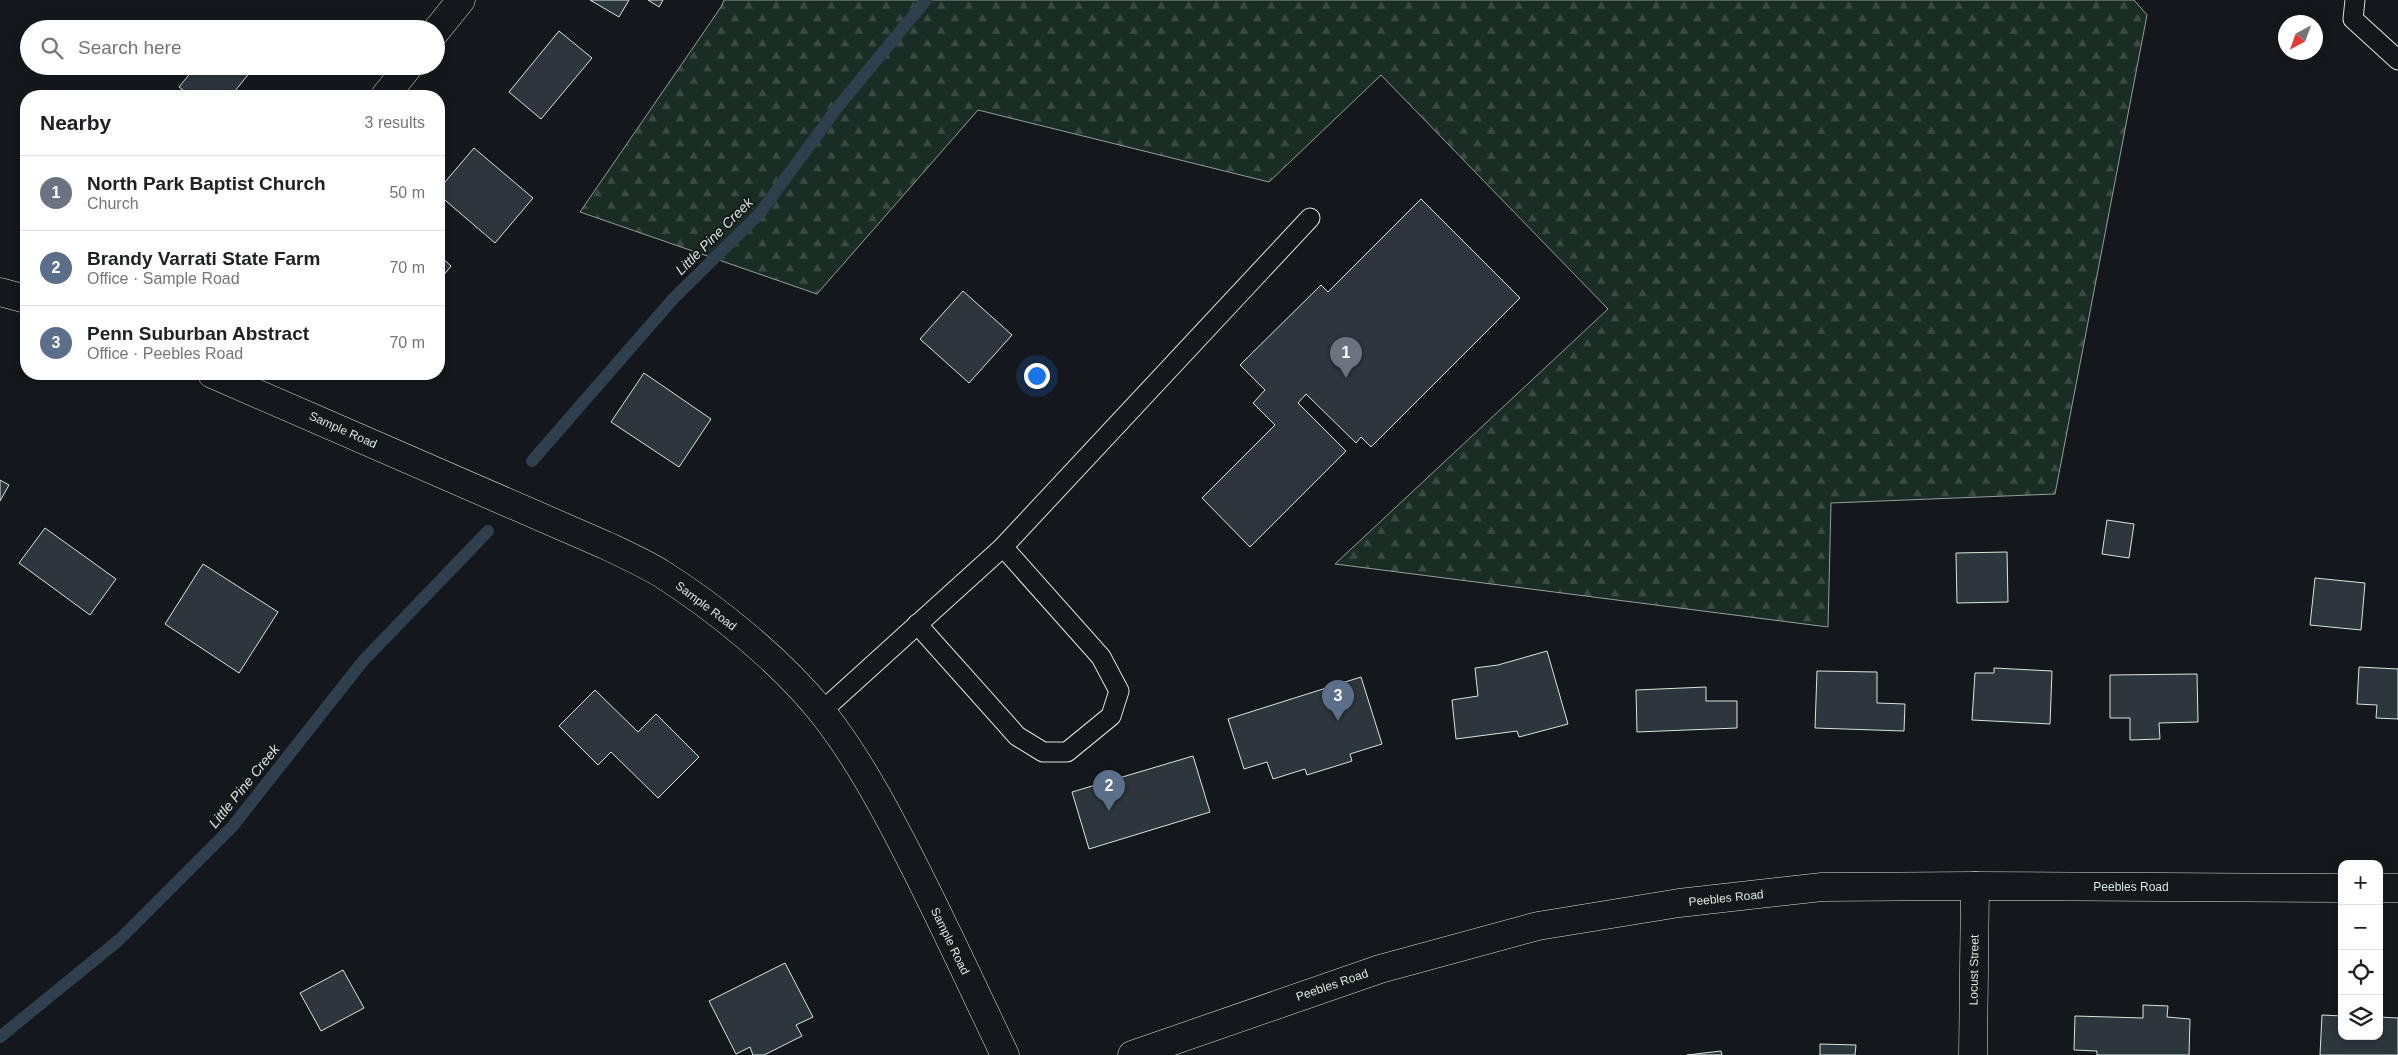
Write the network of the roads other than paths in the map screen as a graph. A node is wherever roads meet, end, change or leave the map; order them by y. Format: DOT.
graph roads {
  1 [pos="460,0"];
  2 [pos="2355,0"];
  3 [pos="445,20"];
  4 [pos="2398,60"];
  5 [pos="402,75"];
  6 [pos="390,90"];
  7 [pos="1310,218"];
  8 [pos="0,292"];
  9 [pos="20,298"];
  10 [pos="226,380"];
  11 [pos="1003,547"];
  12 [pos="917,624"];
  13 [pos="822,711"];
  14 [pos="1975,886"];
  15 [pos="2338,888"];
  16 [pos="2383,888"];
  17 [pos="2398,888"];
  18 [pos="1005,1055"];
  19 [pos="1132,1055"];
  20 [pos="1973,1055"];
  1 -- 3 [label="street"];
  2 -- 4 [label="lane"];
  5 -- 6 [label="street"];
  7 -- 11 [label="lane"];
  8 -- 9 [label="street"];
  10 -- 13 [label="street, Sample Road"];
  11 -- 12 [label="lane"];
  11 -- 12 [label="lane"];
  12 -- 13 [label="lane"];
  13 -- 18 [label="street, Sample Road"];
  14 -- 15 [label="street, Peebles Road"];
  14 -- 19 [label="street, Peebles Road"];
  14 -- 20 [label="street, Locust Street"];
  16 -- 17 [label="street"];
}
